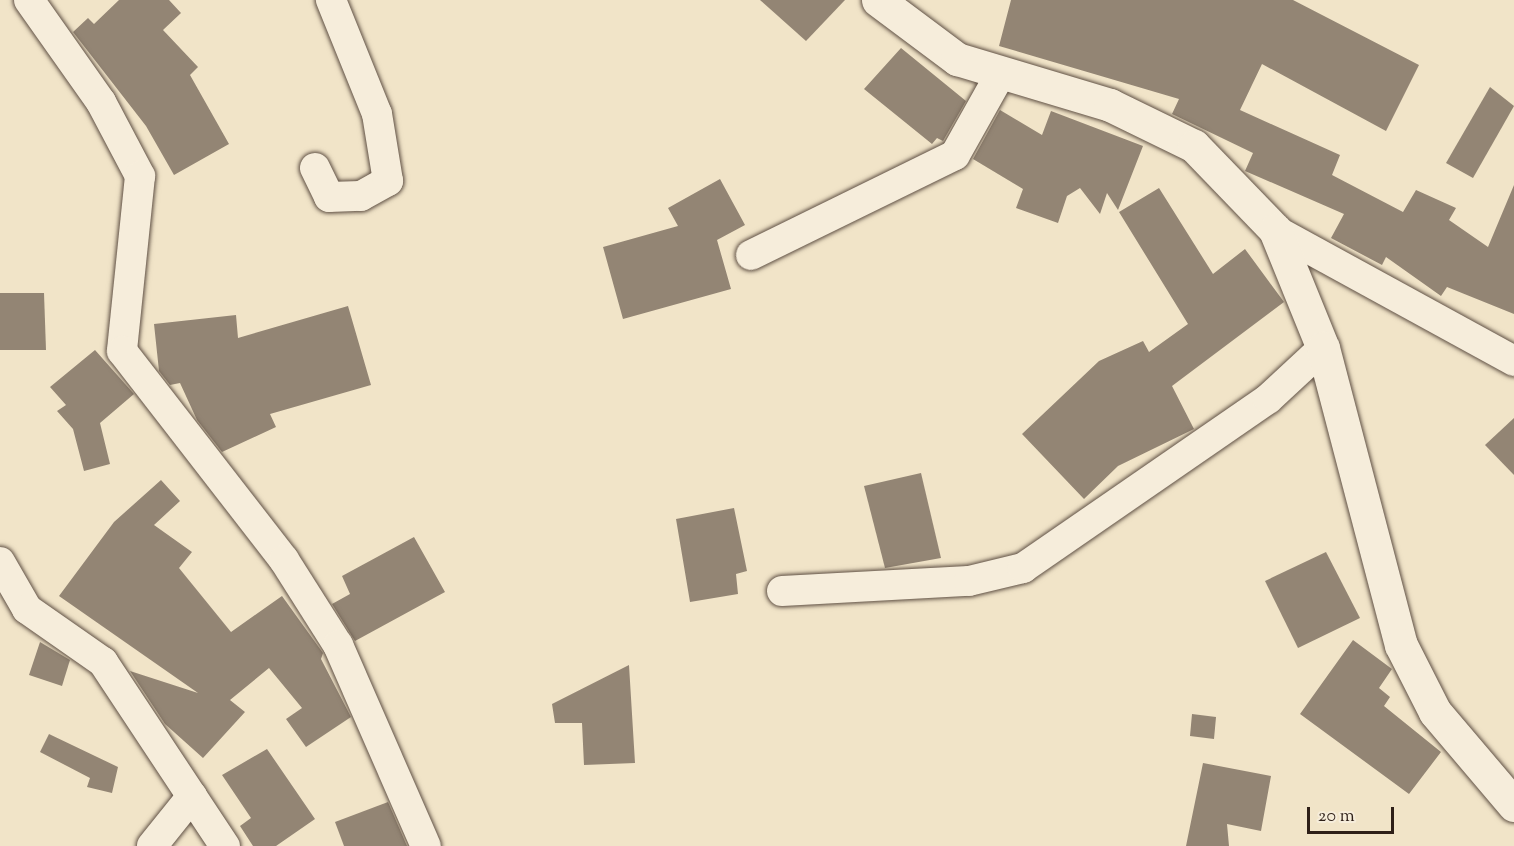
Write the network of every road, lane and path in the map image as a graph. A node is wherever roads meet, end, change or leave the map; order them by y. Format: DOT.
graph roads {
  1 [pos="29,0"];
  2 [pos="331,0"];
  3 [pos="878,0"];
  4 [pos="1001,73"];
  5 [pos="315,168"];
  6 [pos="1275,230"];
  7 [pos="751,255"];
  8 [pos="1323,348"];
  9 [pos="1514,361"];
  10 [pos="0,562"];
  11 [pos="782,591"];
  12 [pos="14,608"];
  13 [pos="192,796"];
  14 [pos="1514,806"];
  15 [pos="152,846"];
  16 [pos="225,846"];
  17 [pos="426,846"];
  1 -- 17 [label="street"];
  2 -- 5 [label="street"];
  3 -- 4 [label="street"];
  4 -- 6 [label="street"];
  4 -- 7 [label="street"];
  6 -- 8 [label="street"];
  6 -- 9 [label="street"];
  8 -- 11 [label="street"];
  8 -- 14 [label="street"];
  10 -- 12 [label="street"];
  12 -- 13 [label="street"];
  13 -- 15 [label="street"];
  13 -- 16 [label="street"];
}
